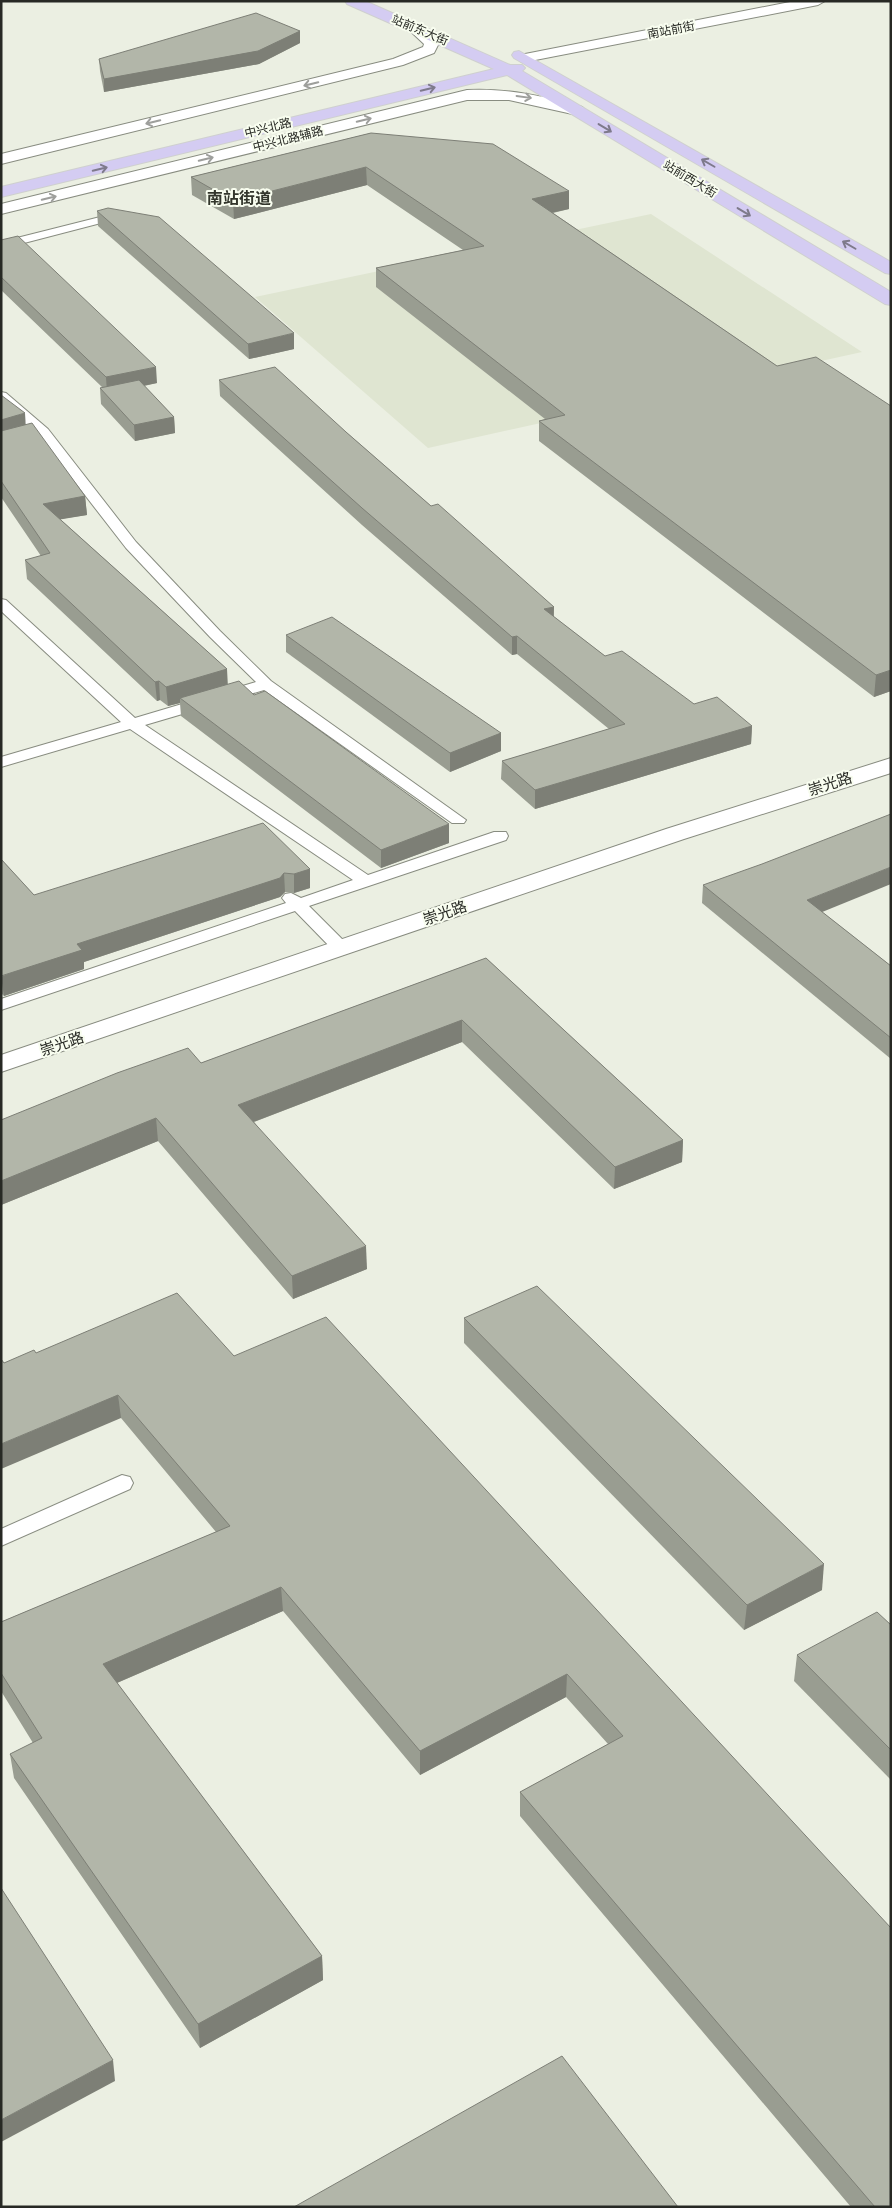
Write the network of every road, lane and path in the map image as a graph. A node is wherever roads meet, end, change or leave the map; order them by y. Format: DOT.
graph roads {
  1 [pos="352,1"];
  2 [pos="818,1"];
  3 [pos="414,28"];
  4 [pos="520,56"];
  5 [pos="488,59"];
  6 [pos="458,66"];
  7 [pos="508,70"];
  8 [pos="577,110"];
  9 [pos="168,134"];
  10 [pos="1,159"];
  11 [pos="1,174"];
  12 [pos="1,192"];
  13 [pos="1,209"];
  14 [pos="129,213"];
  15 [pos="1,246"];
  16 [pos="891,269"];
  17 [pos="891,300"];
  18 [pos="1,396"];
  19 [pos="43,432"];
  20 [pos="1,444"];
  21 [pos="1,603"];
  22 [pos="266,684"];
  23 [pos="132,723"];
  24 [pos="1,762"];
  25 [pos="891,765"];
  26 [pos="458,820"];
  27 [pos="500,836"];
  28 [pos="366,882"];
  29 [pos="292,900"];
  30 [pos="341,948"];
  31 [pos="1,1005"];
  32 [pos="1,1064"];
  33 [pos="122,1483"];
  34 [pos="1,1538"];
  1 -- 3 [label="main road, 站前东大街"];
  2 -- 4 [label="street, 南站前街"];
  3 -- 5 [label="main road, 站前东大街"];
  3 -- 10 [label="street, one-way"];
  4 -- 5 [label="main road"];
  4 -- 7 [label="main road, 中兴北路"];
  16 -- 4 [label="main road, 站前西大街, one-way"];
  5 -- 6 [label="main road"];
  5 -- 7 [label="main road, 站前西大街"];
  7 -- 8 [label="main road, 站前西大街"];
  12 -- 7 [label="main road, 中兴北路, one-way"];
  13 -- 8 [label="street, 中兴北路辅路, one-way"];
  8 -- 17 [label="main road, 站前西大街, one-way"];
  9 -- 11 [label="main road"];
  14 -- 15 [label="lane"];
  18 -- 19 [label="lane"];
  19 -- 20 [label="lane"];
  19 -- 22 [label="lane"];
  21 -- 23 [label="lane"];
  22 -- 23 [label="lane"];
  22 -- 26 [label="lane"];
  23 -- 24 [label="lane"];
  23 -- 28 [label="lane"];
  25 -- 30 [label="street, 崇光路"];
  27 -- 28 [label="lane"];
  28 -- 29 [label="lane"];
  29 -- 30 [label="lane"];
  29 -- 31 [label="lane"];
  30 -- 32 [label="street, 崇光路"];
  33 -- 34 [label="lane"];
}
